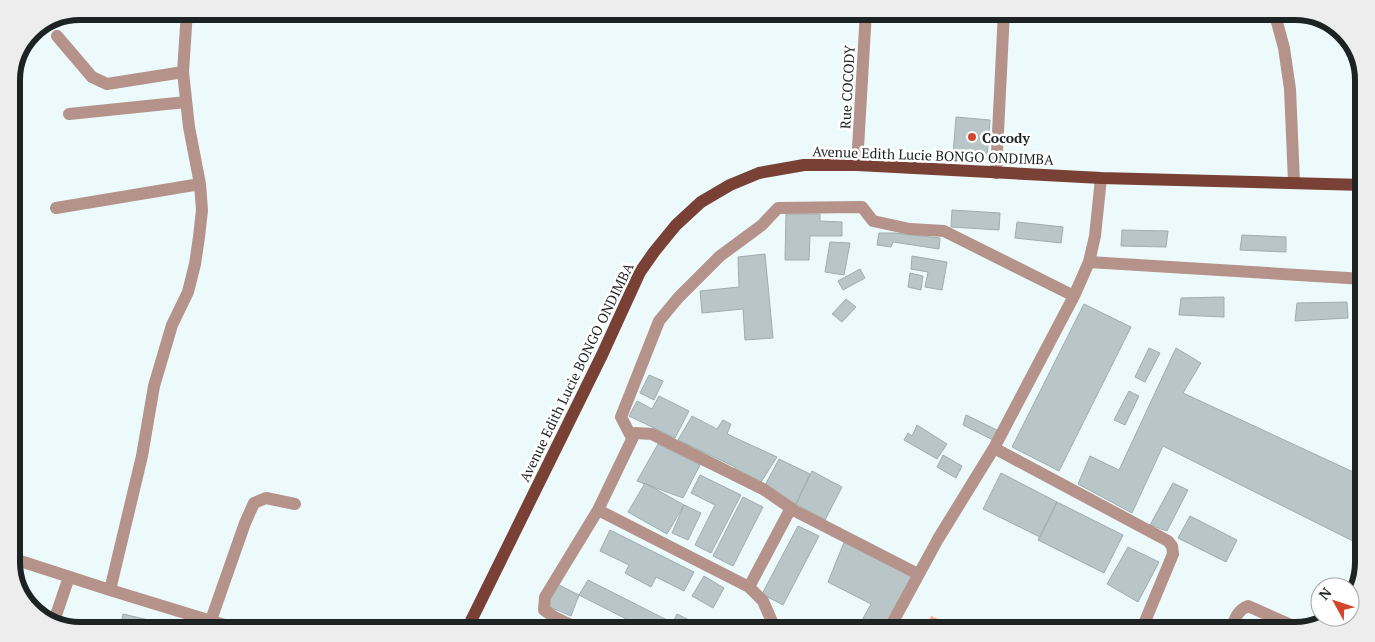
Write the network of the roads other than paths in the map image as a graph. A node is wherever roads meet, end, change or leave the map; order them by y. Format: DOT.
graph roads {
  1 [pos="186,20"];
  2 [pos="865,20"];
  3 [pos="1004,20"];
  4 [pos="1276,20"];
  5 [pos="57,36"];
  6 [pos="183,72"];
  7 [pos="186,102"];
  8 [pos="69,114"];
  9 [pos="857,165"];
  10 [pos="996,173"];
  11 [pos="1101,178"];
  12 [pos="1294,182"];
  13 [pos="200,184"];
  14 [pos="1355,185"];
  15 [pos="56,208"];
  16 [pos="1089,262"];
  17 [pos="1355,278"];
  18 [pos="1074,296"];
  19 [pos="632,438"];
  20 [pos="994,448"];
  21 [pos="295,504"];
  22 [pos="790,508"];
  23 [pos="598,510"];
  24 [pos="20,561"];
  25 [pos="918,574"];
  26 [pos="69,577"];
  27 [pos="749,587"];
  28 [pos="110,590"];
  29 [pos="56,616"];
  30 [pos="211,620"];
  31 [pos="217,622"];
  32 [pos="470,622"];
  33 [pos="564,622"];
  34 [pos="772,622"];
  35 [pos="893,622"];
  36 [pos="1145,622"];
  37 [pos="1234,622"];
  38 [pos="1284,622"];
  1 -- 6 [label="street"];
  2 -- 9 [label="street, Rue COCODY"];
  3 -- 10 [label="street"];
  4 -- 12 [label="street"];
  5 -- 6 [label="street"];
  6 -- 7 [label="street"];
  7 -- 8 [label="street"];
  7 -- 13 [label="street"];
  9 -- 10 [label="main road, Avenue Edith Lucie BONGO ONDIMBA"];
  9 -- 32 [label="main road, Avenue Edith Lucie BONGO ONDIMBA"];
  10 -- 11 [label="main road, Avenue Edith Lucie BONGO ONDIMBA"];
  11 -- 12 [label="main road, Avenue Edith Lucie BONGO ONDIMBA"];
  11 -- 16 [label="street"];
  12 -- 14 [label="main road, Avenue Edith Lucie BONGO ONDIMBA"];
  13 -- 15 [label="street"];
  13 -- 28 [label="street"];
  16 -- 17 [label="street"];
  16 -- 18 [label="street"];
  18 -- 19 [label="street"];
  18 -- 20 [label="street"];
  19 -- 22 [label="street"];
  19 -- 23 [label="street"];
  20 -- 25 [label="street"];
  20 -- 36 [label="street"];
  21 -- 30 [label="street"];
  22 -- 25 [label="street"];
  22 -- 27 [label="street"];
  23 -- 27 [label="street"];
  23 -- 33 [label="street"];
  24 -- 26 [label="street"];
  25 -- 35 [label="street"];
  26 -- 28 [label="street"];
  26 -- 29 [label="street"];
  27 -- 34 [label="street"];
  28 -- 30 [label="street"];
  30 -- 31 [label="street"];
  37 -- 38 [label="street"];
}
